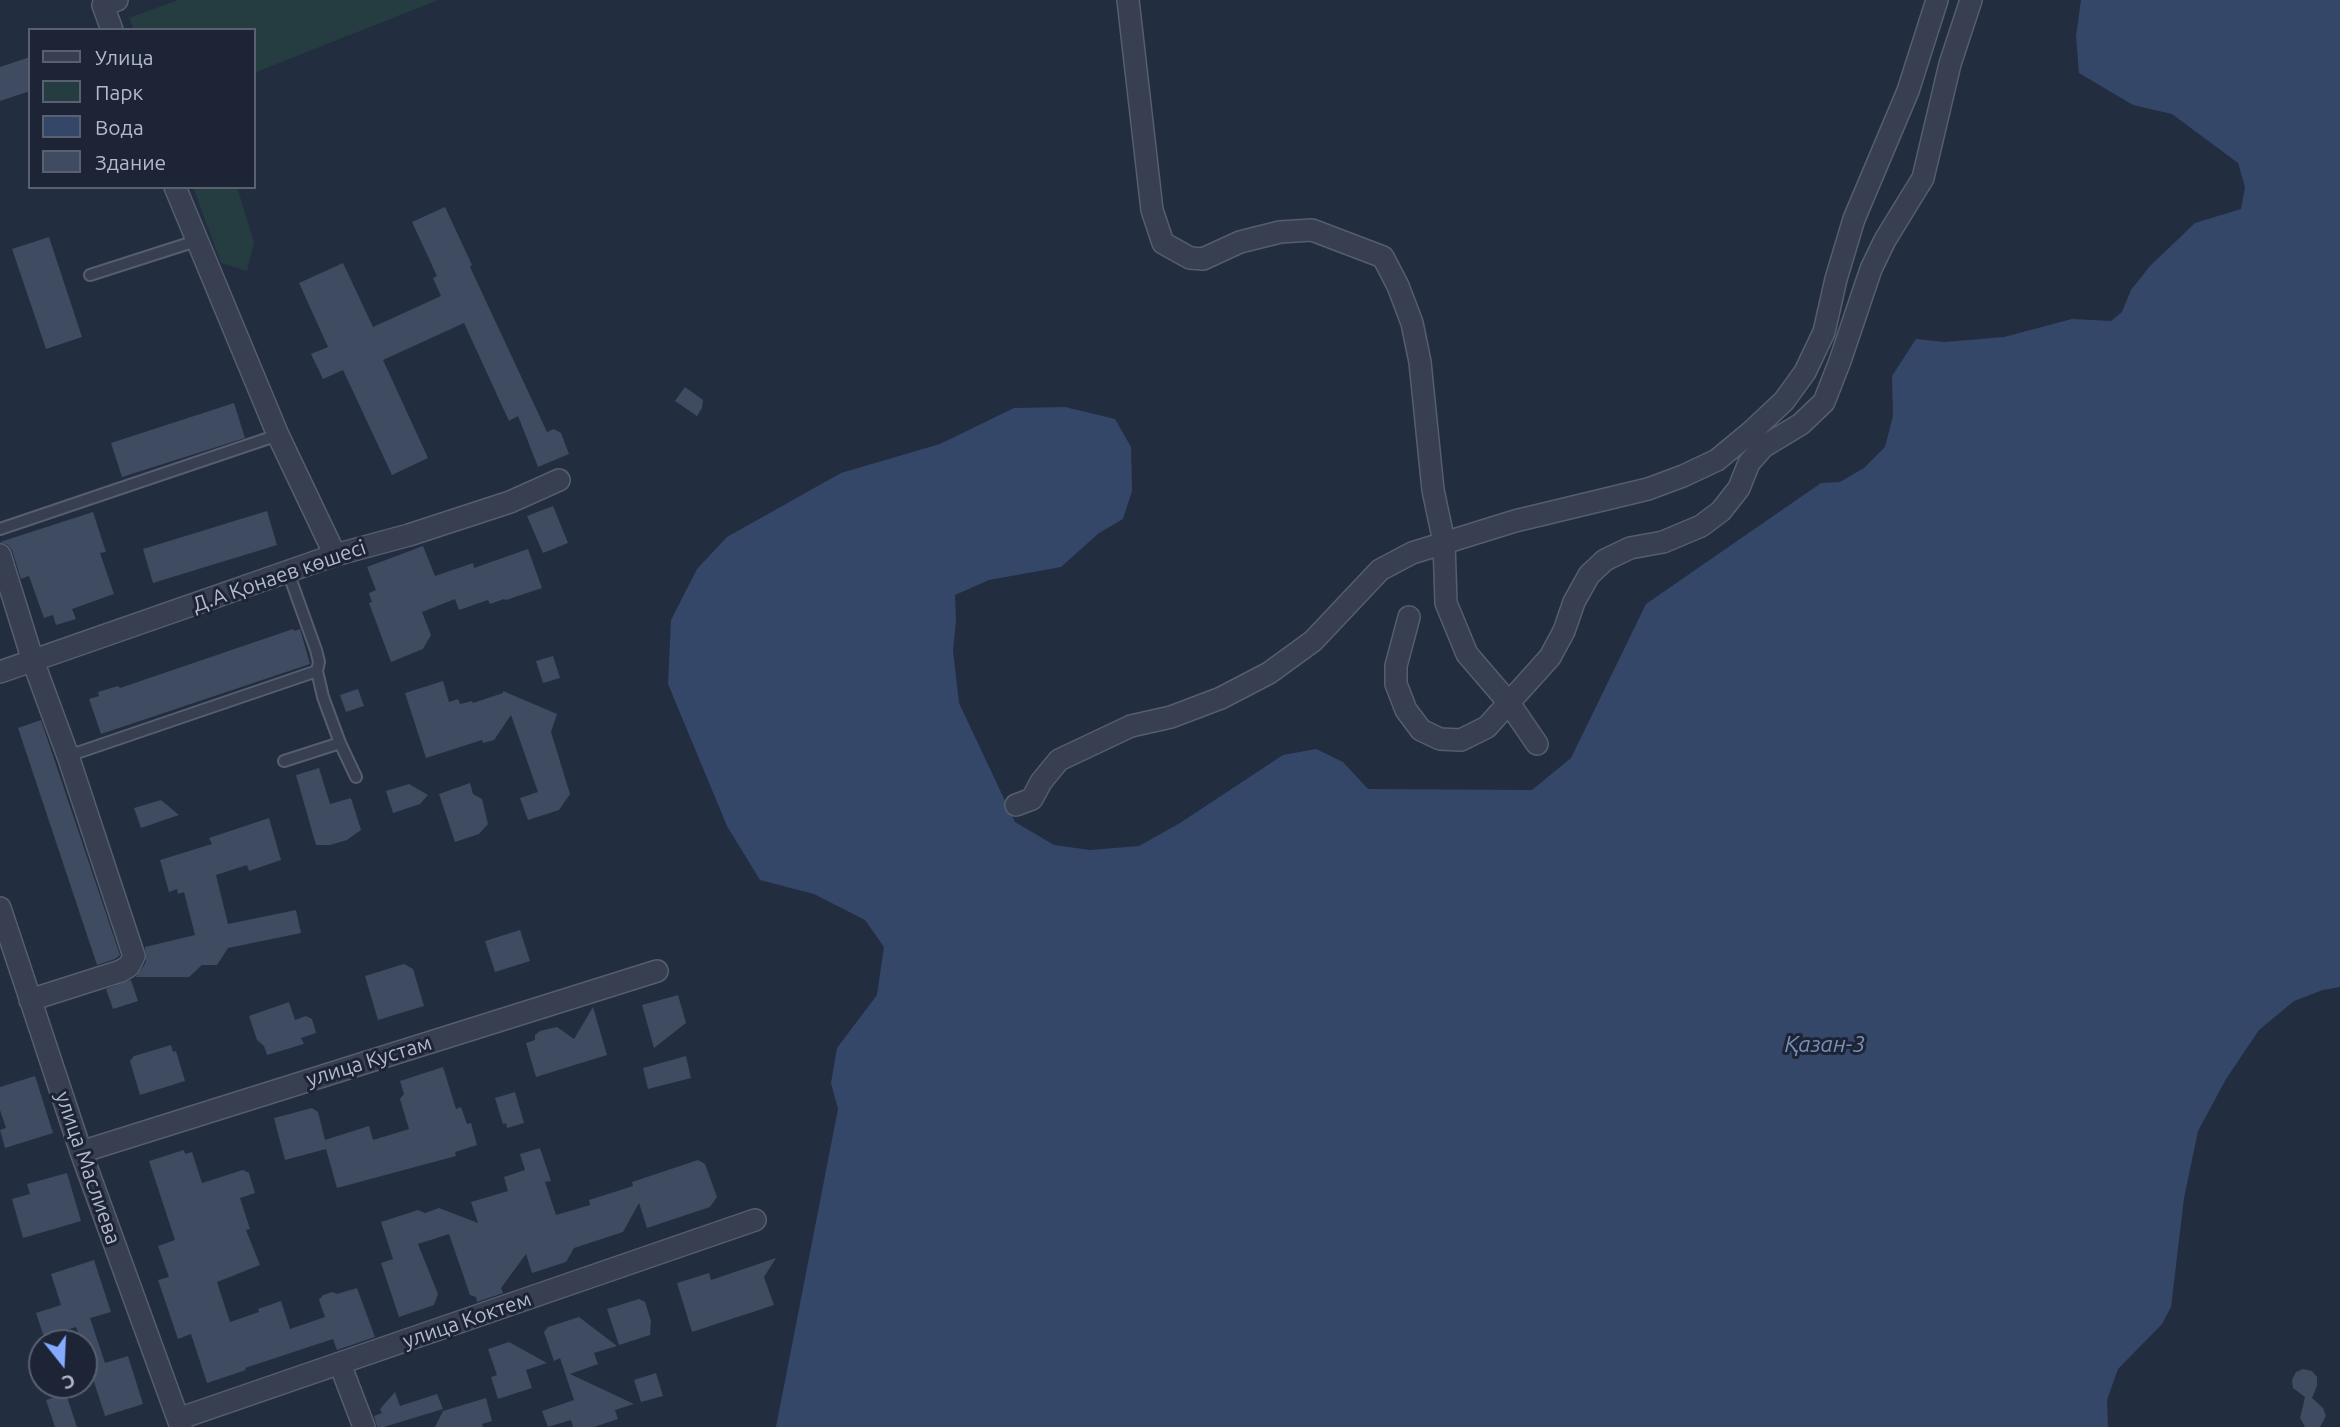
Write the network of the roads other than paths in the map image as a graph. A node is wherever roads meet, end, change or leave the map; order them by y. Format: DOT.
graph roads {
  1 [pos="1128,0"];
  2 [pos="1937,0"];
  3 [pos="1971,0"];
  4 [pos="107,2"];
  5 [pos="112,28"];
  6 [pos="176,189"];
  7 [pos="196,241"];
  8 [pos="90,275"];
  9 [pos="278,435"];
  10 [pos="559,480"];
  11 [pos="0,529"];
  12 [pos="1444,542"];
  13 [pos="0,555"];
  14 [pos="335,555"];
  15 [pos="288,572"];
  16 [pos="1409,617"];
  17 [pos="33,661"];
  18 [pos="317,671"];
  19 [pos="0,673"];
  20 [pos="1508,703"];
  21 [pos="340,743"];
  22 [pos="1537,744"];
  23 [pos="68,756"];
  24 [pos="284,761"];
  25 [pos="356,777"];
  26 [pos="1016,805"];
  27 [pos="0,908"];
  28 [pos="657,971"];
  29 [pos="30,1000"];
  30 [pos="81,1152"];
  31 [pos="755,1220"];
  32 [pos="340,1364"];
  33 [pos="180,1423"];
  34 [pos="364,1427"];
  1 -- 12 [label="street"];
  2 -- 12 [label="street"];
  3 -- 20 [label="street"];
  4 -- 5 [label="street"];
  6 -- 7 [label="street"];
  7 -- 8 [label="lane"];
  7 -- 9 [label="street"];
  9 -- 11 [label="lane"];
  9 -- 14 [label="street"];
  10 -- 14 [label="street, Д.А Қонаев көшесі"];
  12 -- 20 [label="street"];
  12 -- 26 [label="street"];
  13 -- 17 [label="street"];
  14 -- 15 [label="street, Д.А Қонаев көшесі"];
  15 -- 17 [label="street, Д.А Қонаев көшесі"];
  15 -- 18 [label="lane"];
  16 -- 20 [label="street"];
  17 -- 19 [label="street, Д.А Қонаев көшесі"];
  17 -- 23 [label="street"];
  18 -- 21 [label="lane"];
  18 -- 23 [label="lane"];
  20 -- 22 [label="street"];
  21 -- 24 [label="lane"];
  21 -- 25 [label="lane"];
  23 -- 29 [label="street"];
  27 -- 29 [label="street, улица Маслиева"];
  28 -- 30 [label="street, улица Кустам"];
  29 -- 30 [label="street, улица Маслиева"];
  30 -- 33 [label="street, улица Маслиева"];
  31 -- 32 [label="street, улица Коктем"];
  32 -- 33 [label="street, улица Коктем"];
  32 -- 34 [label="street"];
}
